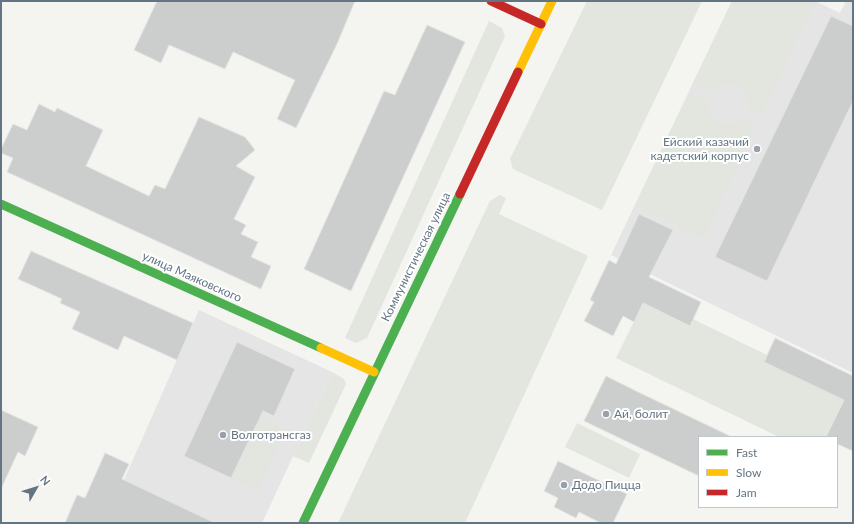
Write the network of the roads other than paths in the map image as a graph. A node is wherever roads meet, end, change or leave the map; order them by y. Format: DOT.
graph roads {
  1 [pos="491,1"];
  2 [pos="552,1"];
  3 [pos="541,24"];
  4 [pos="1,204"];
  5 [pos="374,372"];
  6 [pos="303,523"];
  1 -- 3 [label="main road"];
  2 -- 3 [label="main road, Коммунистическая улица"];
  3 -- 5 [label="main road, Коммунистическая улица"];
  4 -- 5 [label="main road, улица Маяковского"];
  5 -- 6 [label="main road, Коммунистическая улица"];
}
